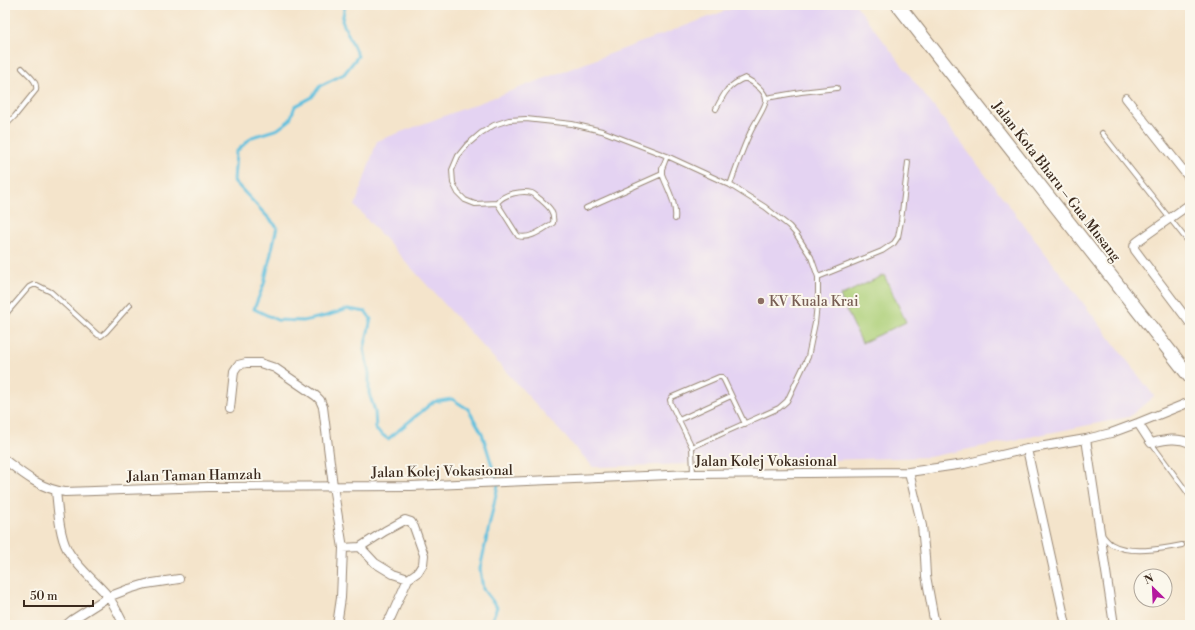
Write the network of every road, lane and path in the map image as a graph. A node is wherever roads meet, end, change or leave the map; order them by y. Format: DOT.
graph roads {
  1 [pos="898,5"];
  2 [pos="22,68"];
  3 [pos="837,88"];
  4 [pos="766,98"];
  5 [pos="1126,98"];
  6 [pos="716,109"];
  7 [pos="5,126"];
  8 [pos="1102,133"];
  9 [pos="667,156"];
  10 [pos="908,162"];
  11 [pos="662,174"];
  12 [pos="1190,179"];
  13 [pos="730,185"];
  14 [pos="497,203"];
  15 [pos="1190,204"];
  16 [pos="586,208"];
  17 [pos="1170,218"];
  18 [pos="674,219"];
  19 [pos="1190,244"];
  20 [pos="818,277"];
  21 [pos="130,305"];
  22 [pos="5,315"];
  23 [pos="1190,323"];
  24 [pos="1190,376"];
  25 [pos="731,396"];
  26 [pos="1190,402"];
  27 [pos="230,408"];
  28 [pos="680,420"];
  29 [pos="1138,423"];
  30 [pos="745,424"];
  31 [pos="1086,439"];
  32 [pos="1151,443"];
  33 [pos="1190,443"];
  34 [pos="692,447"];
  35 [pos="1027,449"];
  36 [pos="5,460"];
  37 [pos="909,472"];
  38 [pos="693,474"];
  39 [pos="333,486"];
  40 [pos="56,491"];
  41 [pos="1190,496"];
  42 [pos="1101,534"];
  43 [pos="1182,545"];
  44 [pos="360,547"];
  45 [pos="343,548"];
  46 [pos="179,579"];
  47 [pos="408,580"];
  48 [pos="108,597"];
  49 [pos="66,625"];
  50 [pos="124,625"];
  51 [pos="337,625"];
  52 [pos="384,625"];
  53 [pos="935,625"];
  54 [pos="1066,625"];
  55 [pos="1114,625"];
  1 -- 24 [label="highway, Jalan Kota Bharu – Gua Musang"];
  2 -- 7 [label="lane"];
  3 -- 4 [label="lane"];
  4 -- 6 [label="lane"];
  4 -- 13 [label="lane"];
  5 -- 12 [label="street"];
  8 -- 17 [label="lane"];
  9 -- 11 [label="lane"];
  9 -- 13 [label="lane"];
  9 -- 14 [label="lane"];
  10 -- 20 [label="lane"];
  11 -- 16 [label="lane"];
  11 -- 18 [label="lane"];
  13 -- 20 [label="lane"];
  14 -- 14 [label="lane"];
  15 -- 17 [label="street"];
  17 -- 19 [label="lane"];
  17 -- 23 [label="street"];
  20 -- 30 [label="lane"];
  21 -- 22 [label="lane"];
  25 -- 28 [label="lane"];
  25 -- 28 [label="lane"];
  25 -- 30 [label="lane"];
  26 -- 29 [label="street, Jalan Kolej Vokasional"];
  27 -- 39 [label="street"];
  28 -- 34 [label="lane"];
  29 -- 31 [label="street, Jalan Kolej Vokasional"];
  29 -- 32 [label="street"];
  30 -- 34 [label="lane"];
  31 -- 35 [label="street, Jalan Kolej Vokasional"];
  31 -- 42 [label="street"];
  32 -- 33 [label="street"];
  32 -- 41 [label="lane"];
  34 -- 38 [label="lane"];
  35 -- 37 [label="street, Jalan Kolej Vokasional"];
  35 -- 54 [label="street"];
  36 -- 40 [label="street"];
  37 -- 38 [label="street, Jalan Kolej Vokasional"];
  37 -- 53 [label="street"];
  38 -- 39 [label="street, Jalan Kolej Vokasional"];
  39 -- 40 [label="street, Jalan Taman Hamzah"];
  39 -- 45 [label="street"];
  40 -- 48 [label="street"];
  42 -- 43 [label="lane"];
  42 -- 55 [label="street"];
  44 -- 45 [label="street"];
  44 -- 47 [label="street"];
  44 -- 47 [label="street"];
  45 -- 51 [label="street"];
  46 -- 48 [label="street"];
  47 -- 52 [label="street"];
  48 -- 49 [label="street"];
  48 -- 50 [label="street"];
}
